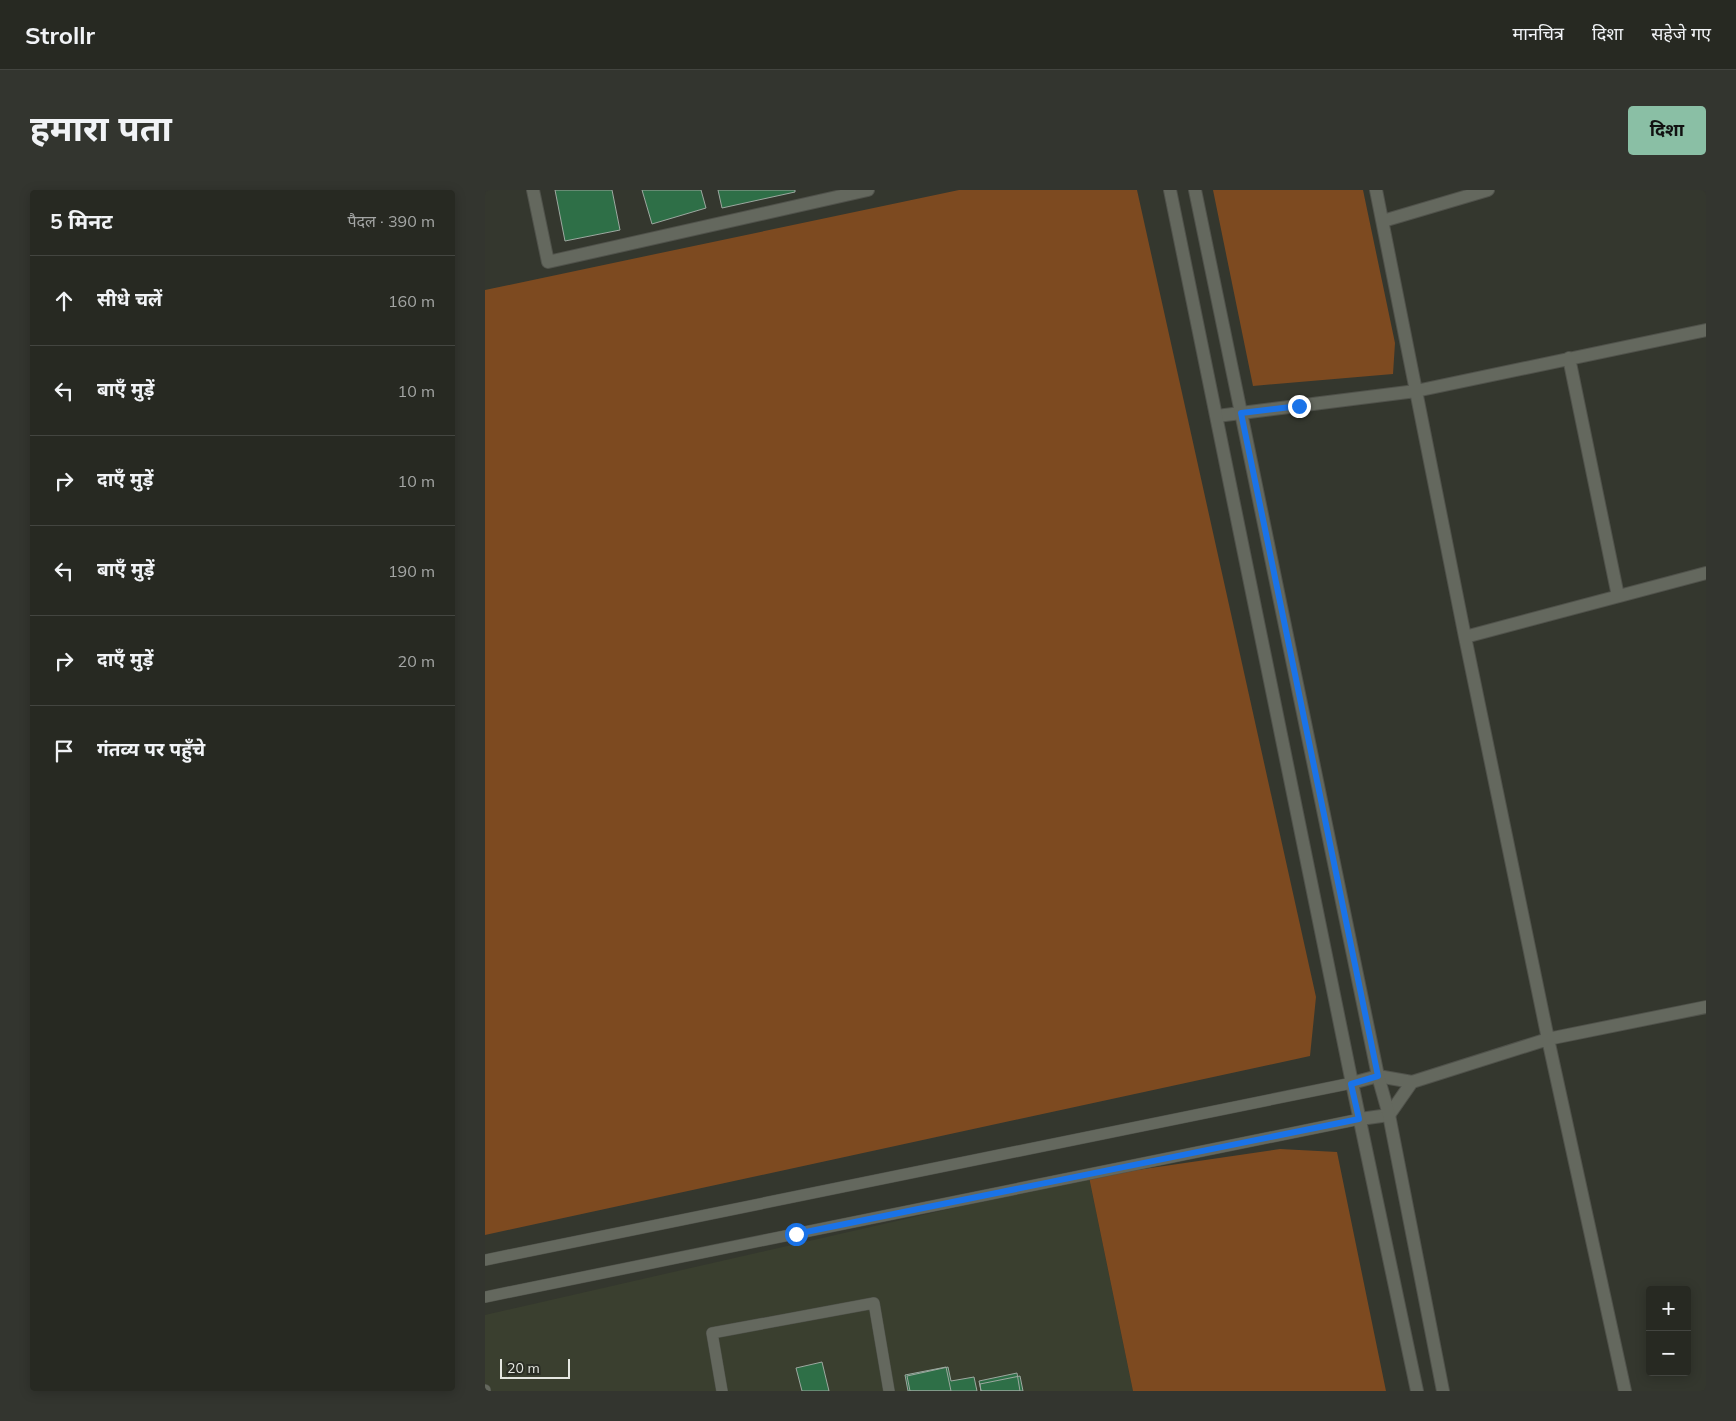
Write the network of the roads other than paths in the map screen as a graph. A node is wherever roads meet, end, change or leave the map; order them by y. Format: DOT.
graph roads {
  1 [pos="533,190"];
  2 [pos="868,190"];
  3 [pos="1170,190"];
  4 [pos="1195,190"];
  5 [pos="1376,190"];
  6 [pos="1488,190"];
  7 [pos="1383,221"];
  8 [pos="1706,330"];
  9 [pos="1569,358"];
  10 [pos="1416,392"];
  11 [pos="1241,413"];
  12 [pos="1217,416"];
  13 [pos="1706,573"];
  14 [pos="1618,596"];
  15 [pos="1465,637"];
  16 [pos="1706,1007"];
  17 [pos="1548,1039"];
  18 [pos="1378,1076"];
  19 [pos="1412,1082"];
  20 [pos="1351,1084"];
  21 [pos="1389,1115"];
  22 [pos="1359,1119"];
  23 [pos="485,1260"];
  24 [pos="485,1297"];
  25 [pos="722,1391"];
  26 [pos="889,1391"];
  27 [pos="1417,1391"];
  28 [pos="1443,1391"];
  29 [pos="1625,1391"];
  1 -- 2 [label="street"];
  3 -- 12 [label="street"];
  4 -- 11 [label="street"];
  5 -- 7 [label="street"];
  6 -- 7 [label="street"];
  7 -- 10 [label="street"];
  8 -- 9 [label="street"];
  9 -- 10 [label="street"];
  9 -- 14 [label="street"];
  10 -- 11 [label="street"];
  10 -- 15 [label="street"];
  11 -- 12 [label="street"];
  11 -- 18 [label="street"];
  12 -- 20 [label="street"];
  13 -- 14 [label="street"];
  14 -- 15 [label="street"];
  15 -- 17 [label="street"];
  16 -- 17 [label="street"];
  17 -- 19 [label="street"];
  17 -- 29 [label="street"];
  18 -- 19 [label="street"];
  18 -- 20 [label="street"];
  18 -- 21 [label="street"];
  19 -- 21 [label="street"];
  20 -- 22 [label="street"];
  20 -- 23 [label="lane"];
  21 -- 22 [label="street"];
  21 -- 28 [label="street"];
  22 -- 24 [label="lane"];
  22 -- 27 [label="street"];
  25 -- 26 [label="lane"];
}
